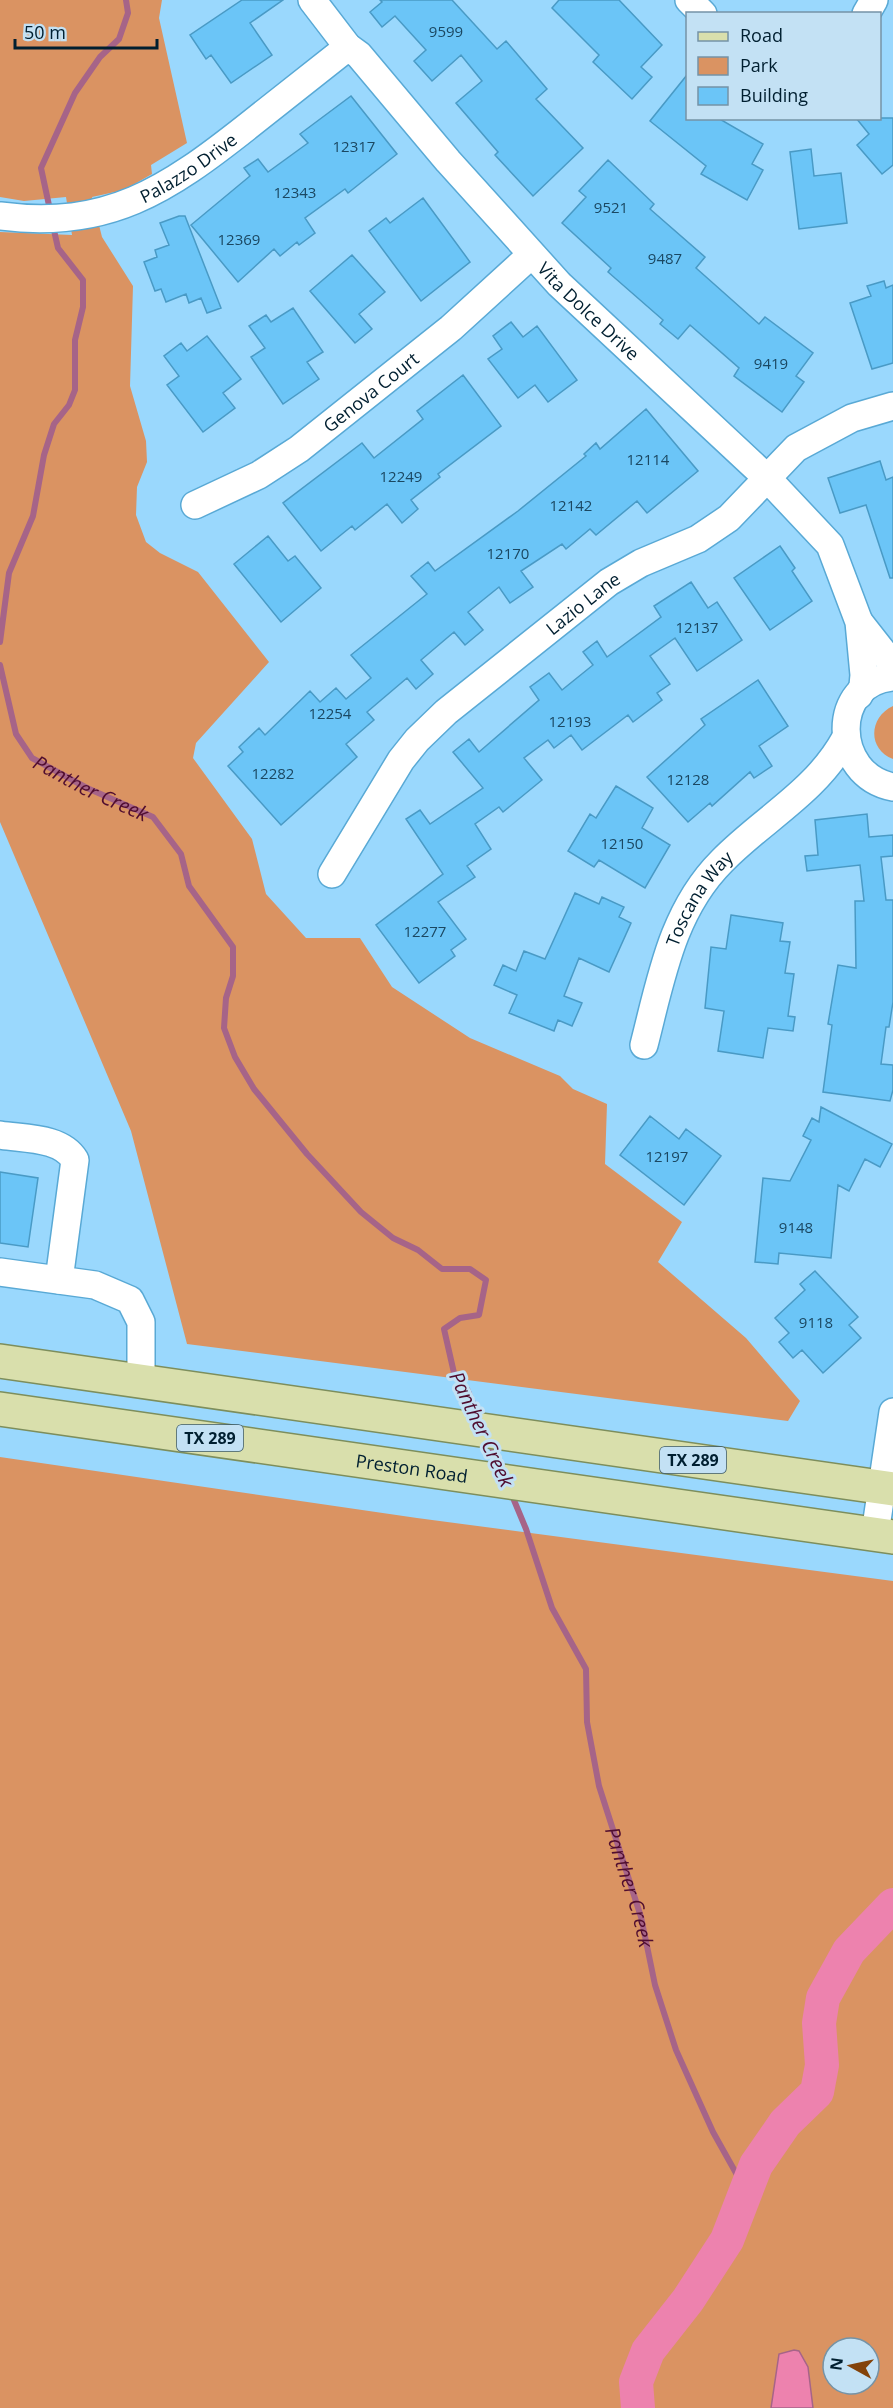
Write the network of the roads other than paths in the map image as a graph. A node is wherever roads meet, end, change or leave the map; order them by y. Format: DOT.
graph roads {
  1 [pos="312,0"];
  2 [pos="689,0"];
  3 [pos="701,12"];
  4 [pos="348,47"];
  5 [pos="0,216"];
  6 [pos="531,255"];
  7 [pos="893,406"];
  8 [pos="767,478"];
  9 [pos="195,505"];
  10 [pos="859,622"];
  11 [pos="893,665"];
  12 [pos="893,677"];
  13 [pos="859,695"];
  14 [pos="845,739"];
  15 [pos="882,783"];
  16 [pos="808,789"];
  17 [pos="332,874"];
  18 [pos="644,1045"];
  19 [pos="0,1136"];
  20 [pos="0,1272"];
  21 [pos="59,1280"];
  22 [pos="0,1361"];
  23 [pos="141,1380"];
  24 [pos="0,1409"];
  25 [pos="893,1412"];
  26 [pos="888,1488"];
  27 [pos="884,1536"];
  1 -- 4 [label="street, Vita Dolce Drive"];
  2 -- 3 [label="street"];
  4 -- 5 [label="street, Palazzo Drive"];
  4 -- 6 [label="street, Vita Dolce Drive"];
  6 -- 8 [label="street, Vita Dolce Drive"];
  6 -- 9 [label="street, Genova Court"];
  7 -- 8 [label="street, Lazio Lane"];
  8 -- 10 [label="street, Vita Dolce Drive"];
  8 -- 17 [label="street, Lazio Lane"];
  10 -- 11 [label="street, Vita Dolce Drive"];
  10 -- 13 [label="street, Vita Dolce Drive"];
  12 -- 13 [label="street"];
  13 -- 14 [label="street, Vita Dolce Drive"];
  14 -- 15 [label="street"];
  14 -- 16 [label="street, Toscana Way"];
  15 -- 16 [label="street, Toscana Way"];
  16 -- 18 [label="street, Toscana Way"];
  19 -- 21 [label="street"];
  20 -- 21 [label="street"];
  21 -- 23 [label="street"];
  22 -- 23 [label="main road, TX 289"];
  23 -- 26 [label="main road, TX 289"];
  24 -- 27 [label="main road, Preston Road / TX 289"];
  25 -- 26 [label="street"];
  26 -- 27 [label="street"];
}
